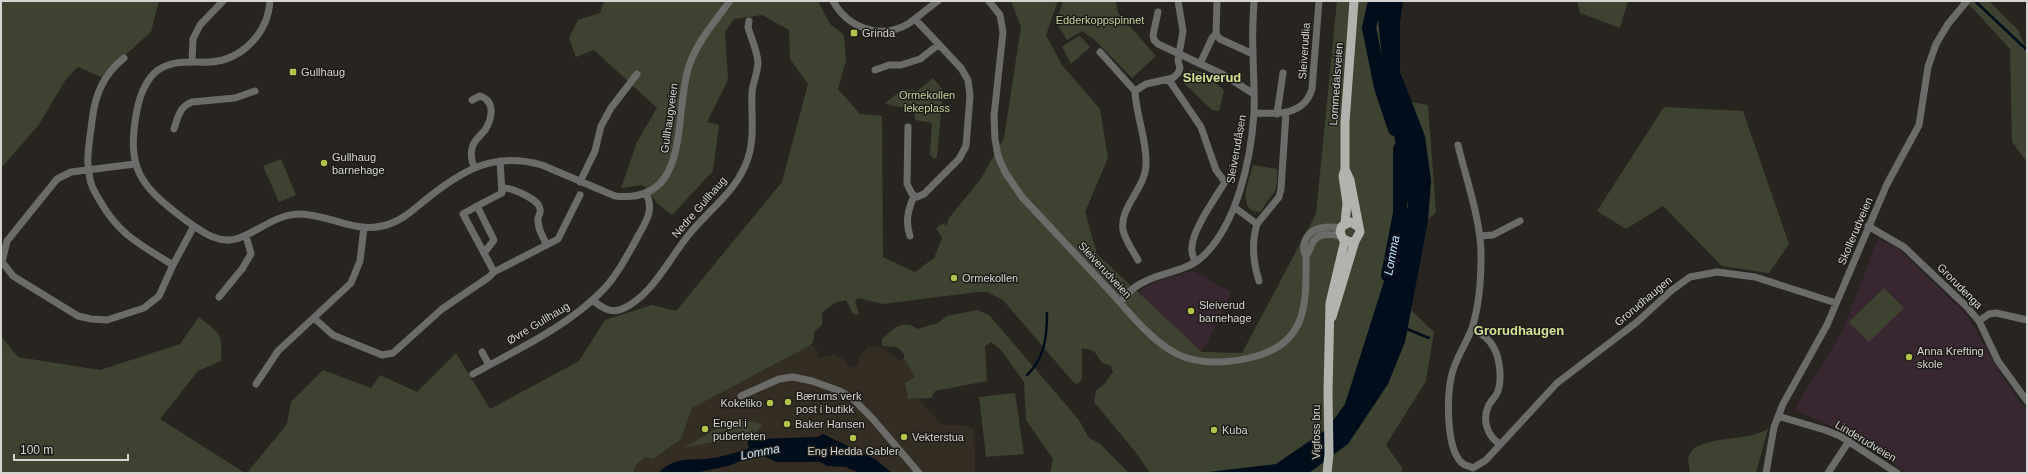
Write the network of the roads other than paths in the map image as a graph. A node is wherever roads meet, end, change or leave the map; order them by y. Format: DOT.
graph roads {
  1 [pos="223,1"];
  2 [pos="270,1"];
  3 [pos="730,1"];
  4 [pos="834,1"];
  5 [pos="938,1"];
  6 [pos="989,1"];
  7 [pos="1178,1"];
  8 [pos="1217,1"];
  9 [pos="1254,1"];
  10 [pos="1319,1"];
  11 [pos="1354,1"];
  12 [pos="1967,1"];
  13 [pos="1158,12"];
  14 [pos="914,19"];
  15 [pos="749,21"];
  16 [pos="1216,34"];
  17 [pos="938,45"];
  18 [pos="1100,52"];
  19 [pos="1179,54"];
  20 [pos="1252,54"];
  21 [pos="124,58"];
  22 [pos="192,61"];
  23 [pos="1200,64"];
  24 [pos="875,70"];
  25 [pos="1283,73"];
  26 [pos="637,74"];
  27 [pos="1169,80"];
  28 [pos="256,91"];
  29 [pos="1135,91"];
  30 [pos="1254,94"];
  31 [pos="472,100"];
  32 [pos="1254,113"];
  33 [pos="1286,113"];
  34 [pos="1277,114"];
  35 [pos="908,127"];
  36 [pos="174,129"];
  37 [pos="1458,145"];
  38 [pos="500,161"];
  39 [pos="135,164"];
  40 [pos="474,167"];
  41 [pos="88,169"];
  42 [pos="1345,169"];
  43 [pos="580,182"];
  44 [pos="503,188"];
  45 [pos="646,193"];
  46 [pos="580,195"];
  47 [pos="914,196"];
  48 [pos="477,206"];
  49 [pos="1234,207"];
  50 [pos="1520,221"];
  51 [pos="1257,224"];
  52 [pos="194,226"];
  53 [pos="1358,226"];
  54 [pos="1868,226"];
  55 [pos="364,227"];
  56 [pos="1343,232"];
  57 [pos="246,236"];
  58 [pos="910,236"];
  59 [pos="1480,236"];
  60 [pos="1355,241"];
  61 [pos="547,245"];
  62 [pos="484,253"];
  63 [pos="1138,260"];
  64 [pos="1195,262"];
  65 [pos="173,265"];
  66 [pos="494,272"];
  67 [pos="1259,282"];
  68 [pos="219,297"];
  69 [pos="592,300"];
  70 [pos="1120,302"];
  71 [pos="1836,303"];
  72 [pos="315,319"];
  73 [pos="2027,320"];
  74 [pos="1979,321"];
  75 [pos="1330,322"];
  76 [pos="1472,328"];
  77 [pos="482,352"];
  78 [pos="489,365"];
  79 [pos="473,374"];
  80 [pos="256,384"];
  81 [pos="1328,392"];
  82 [pos="741,396"];
  83 [pos="2027,401"];
  84 [pos="1778,416"];
  85 [pos="1849,442"];
  86 [pos="1500,444"];
  87 [pos="1830,472"];
  88 [pos="919,473"];
  89 [pos="1327,473"];
  90 [pos="1766,473"];
  91 [pos="1897,473"];
  1 -- 22 [label="street"];
  2 -- 22 [label="street, Gullhaugveien"];
  3 -- 45 [label="street, Gullhaugveien"];
  4 -- 14 [label="street"];
  5 -- 14 [label="street"];
  6 -- 70 [label="street, Sleiverudveien"];
  7 -- 19 [label="street"];
  8 -- 16 [label="street"];
  9 -- 20 [label="street, Sleiverudåsen"];
  10 -- 33 [label="street, Sleiverudlia"];
  11 -- 42 [label="main road, Lommedalsveien"];
  12 -- 54 [label="street, Skollerudveien"];
  13 -- 19 [label="street"];
  14 -- 17 [label="street"];
  15 -- 69 [label="street, Nedre Gullhaug"];
  16 -- 20 [label="street"];
  16 -- 23 [label="street"];
  17 -- 24 [label="street"];
  17 -- 47 [label="street"];
  18 -- 29 [label="street"];
  19 -- 23 [label="street"];
  19 -- 27 [label="street"];
  20 -- 30 [label="street, Sleiverudåsen"];
  21 -- 41 [label="street"];
  22 -- 39 [label="street, Gullhaugveien"];
  23 -- 30 [label="street"];
  25 -- 34 [label="street"];
  26 -- 43 [label="street"];
  27 -- 29 [label="street"];
  27 -- 64 [label="street, Sleiverudåsen"];
  28 -- 36 [label="street"];
  29 -- 63 [label="street"];
  30 -- 32 [label="street, Sleiverudåsen"];
  31 -- 40 [label="street"];
  32 -- 34 [label="street, Sleiverudlia"];
  32 -- 49 [label="street, Sleiverudåsen"];
  33 -- 34 [label="street, Sleiverudlia"];
  33 -- 51 [label="street"];
  35 -- 47 [label="street"];
  37 -- 59 [label="street, Grorudhaugen"];
  38 -- 40 [label="street, Gullhaugveien"];
  38 -- 43 [label="street, Gullhaugveien"];
  38 -- 44 [label="street"];
  39 -- 41 [label="street"];
  39 -- 52 [label="street, Gullhaugveien"];
  40 -- 55 [label="street, Gullhaugveien"];
  41 -- 65 [label="street"];
  41 -- 65 [label="street"];
  42 -- 53 [label="main road, Lommedalsveien"];
  42 -- 56 [label="main road, Lommedalsveien"];
  43 -- 45 [label="street, Gullhaugveien"];
  44 -- 48 [label="street"];
  44 -- 61 [label="street"];
  45 -- 69 [label="street, Øvre Gullhaug"];
  46 -- 61 [label="street"];
  47 -- 58 [label="street"];
  48 -- 62 [label="street"];
  48 -- 62 [label="street"];
  49 -- 51 [label="street"];
  49 -- 64 [label="street, Sleiverudåsen"];
  50 -- 59 [label="street"];
  51 -- 67 [label="street"];
  52 -- 57 [label="street, Gullhaugveien"];
  52 -- 65 [label="street"];
  53 -- 56 [label="main road"];
  53 -- 60 [label="main road, Lommedalsveien"];
  54 -- 71 [label="street, Skollerudveien"];
  54 -- 74 [label="street, Grorudenga"];
  55 -- 57 [label="street, Gullhaugveien"];
  55 -- 72 [label="street"];
  56 -- 60 [label="main road"];
  56 -- 70 [label="street, Sleiverudveien"];
  56 -- 75 [label="main road, Lommedalsveien"];
  57 -- 68 [label="street"];
  59 -- 76 [label="street, Grorudhaugen"];
  60 -- 75 [label="main road, Lommedalsveien"];
  61 -- 66 [label="street"];
  62 -- 66 [label="street"];
  64 -- 70 [label="street, Sleiverudåsen"];
  66 -- 72 [label="street"];
  69 -- 78 [label="street, Øvre Gullhaug"];
  71 -- 84 [label="street, Skollerudveien"];
  71 -- 86 [label="street, Grorudhaugen"];
  72 -- 80 [label="street"];
  73 -- 74 [label="street"];
  74 -- 83 [label="street, Grorudenga"];
  75 -- 81 [label="main road, Lommedalsveien"];
  76 -- 86 [label="street"];
  76 -- 86 [label="street, Grorudhaugen"];
  77 -- 78 [label="street"];
  78 -- 79 [label="street, Øvre Gullhaug"];
  81 -- 89 [label="main road, Vigfoss bru"];
  82 -- 88 [label="street"];
  84 -- 85 [label="street, Linderudveien"];
  84 -- 90 [label="street, Skollerudveien"];
  85 -- 87 [label="street"];
  85 -- 91 [label="street, Linderudveien"];
}
